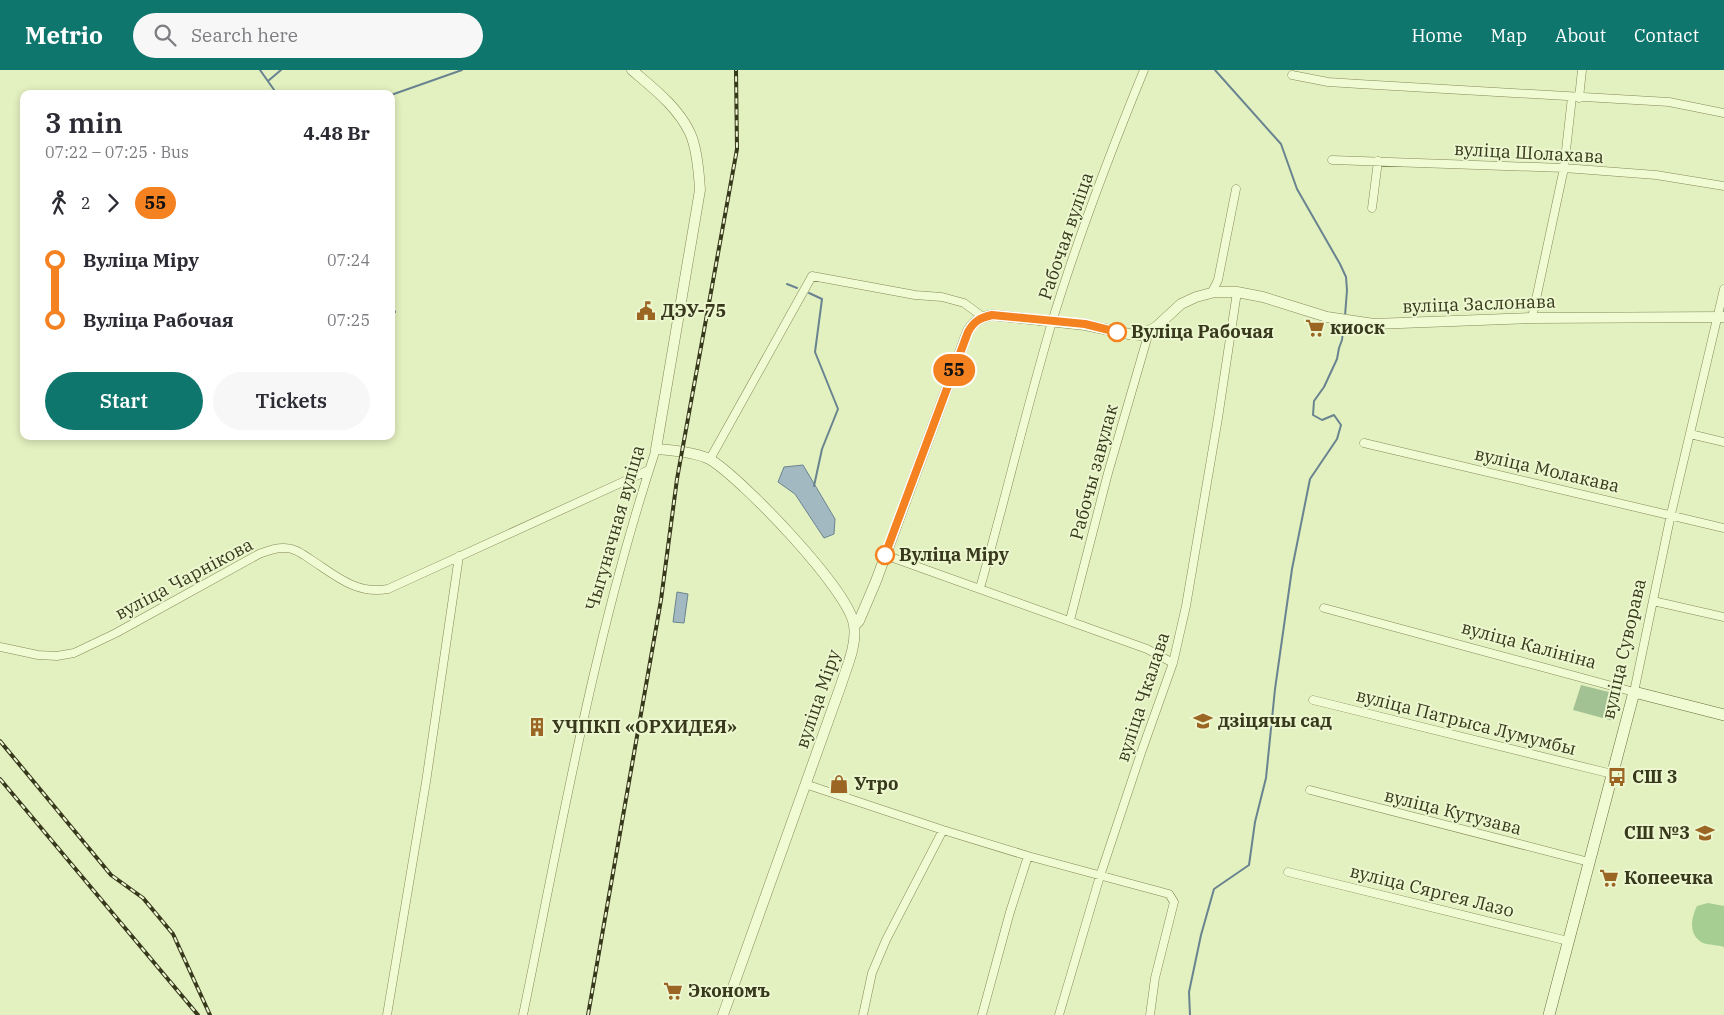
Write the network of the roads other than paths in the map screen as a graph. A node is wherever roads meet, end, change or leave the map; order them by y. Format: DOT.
graph roads {
  1 [pos="632,70"];
  2 [pos="1144,70"];
  3 [pos="1582,70"];
  4 [pos="1292,74"];
  5 [pos="1575,98"];
  6 [pos="1724,113"];
  7 [pos="1332,160"];
  8 [pos="1378,162"];
  9 [pos="1564,168"];
  10 [pos="1724,186"];
  11 [pos="1236,189"];
  12 [pos="1372,208"];
  13 [pos="1724,289"];
  14 [pos="1212,292"];
  15 [pos="1237,292"];
  16 [pos="1721,316"];
  17 [pos="983,317"];
  18 [pos="1532,318"];
  19 [pos="1053,321"];
  20 [pos="1149,332"];
  21 [pos="1690,434"];
  22 [pos="1724,442"];
  23 [pos="1364,443"];
  24 [pos="656,449"];
  25 [pos="710,459"];
  26 [pos="649,470"];
  27 [pos="1671,514"];
  28 [pos="1724,528"];
  29 [pos="885,555"];
  30 [pos="459,556"];
  31 [pos="980,588"];
  32 [pos="1653,601"];
  33 [pos="1324,608"];
  34 [pos="1724,617"];
  35 [pos="1070,620"];
  36 [pos="854,626"];
  37 [pos="0,647"];
  38 [pos="1174,663"];
  39 [pos="1634,692"];
  40 [pos="1313,700"];
  41 [pos="1724,715"];
  42 [pos="1612,774"];
  43 [pos="805,784"];
  44 [pos="1310,790"];
  45 [pos="943,830"];
  46 [pos="1028,856"];
  47 [pos="1589,862"];
  48 [pos="1288,872"];
  49 [pos="1100,876"];
  50 [pos="1568,940"];
  51 [pos="387,1015"];
  52 [pos="523,1015"];
  53 [pos="723,1015"];
  54 [pos="863,1015"];
  55 [pos="982,1015"];
  56 [pos="1059,1015"];
  57 [pos="1150,1015"];
  58 [pos="1549,1015"];
  1 -- 24 [label="street, Чыгуначная вуліца"];
  2 -- 19 [label="street, Рабочая вуліца"];
  3 -- 5 [label="street"];
  4 -- 5 [label="street"];
  5 -- 6 [label="street"];
  5 -- 9 [label="street"];
  7 -- 8 [label="street, вуліца Шолахава"];
  8 -- 9 [label="street, вуліца Шолахава"];
  8 -- 12 [label="street"];
  9 -- 10 [label="street, вуліца Шолахава"];
  9 -- 18 [label="street"];
  11 -- 14 [label="street"];
  13 -- 16 [label="street, вуліца Суворава"];
  14 -- 15 [label="street, вуліца Заслонава"];
  14 -- 20 [label="street, вуліца Заслонава"];
  15 -- 18 [label="street, вуліца Заслонава"];
  15 -- 38 [label="street, вуліца Чкалава"];
  16 -- 18 [label="street, вуліца Заслонава"];
  16 -- 21 [label="street, вуліца Суворава"];
  17 -- 19 [label="street"];
  17 -- 25 [label="street"];
  17 -- 29 [label="street, вуліца Міру"];
  19 -- 20 [label="street"];
  19 -- 31 [label="street, Рабочая вуліца"];
  20 -- 35 [label="street, Рабочы завулак"];
  21 -- 22 [label="street"];
  21 -- 27 [label="street, вуліца Суворава"];
  23 -- 27 [label="street, вуліца Молакава"];
  24 -- 25 [label="street"];
  24 -- 26 [label="street, Чыгуначная вуліца"];
  25 -- 36 [label="street"];
  26 -- 30 [label="street, вуліца Чарнікова"];
  26 -- 52 [label="street, Чыгуначная вуліца"];
  27 -- 28 [label="street, вуліца Молакава"];
  27 -- 32 [label="street, вуліца Суворава"];
  29 -- 31 [label="street"];
  29 -- 36 [label="street, вуліца Міру"];
  30 -- 37 [label="street, вуліца Чарнікова"];
  30 -- 51 [label="street"];
  31 -- 35 [label="street"];
  32 -- 34 [label="street"];
  32 -- 39 [label="street, вуліца Суворава"];
  33 -- 39 [label="street, вуліца Калініна"];
  35 -- 38 [label="street"];
  36 -- 43 [label="street, вуліца Міру"];
  38 -- 49 [label="street, вуліца Чкалава"];
  39 -- 41 [label="main road, вуліца Калініна"];
  39 -- 42 [label="main road, вуліца Суворава"];
  40 -- 42 [label="street, вуліца Патрыса Лумумбы"];
  42 -- 47 [label="main road, вуліца Суворава"];
  43 -- 45 [label="street"];
  43 -- 53 [label="street, вуліца Міру"];
  44 -- 47 [label="street, вуліца Кутузава"];
  45 -- 46 [label="street"];
  45 -- 54 [label="street"];
  46 -- 49 [label="street"];
  46 -- 55 [label="street"];
  47 -- 50 [label="main road, вуліца Суворава"];
  48 -- 50 [label="street, вуліца Сяргея Лазо"];
  49 -- 56 [label="street, вуліца Чкалава"];
  49 -- 57 [label="street"];
  50 -- 58 [label="main road, вуліца Суворава"];
}
